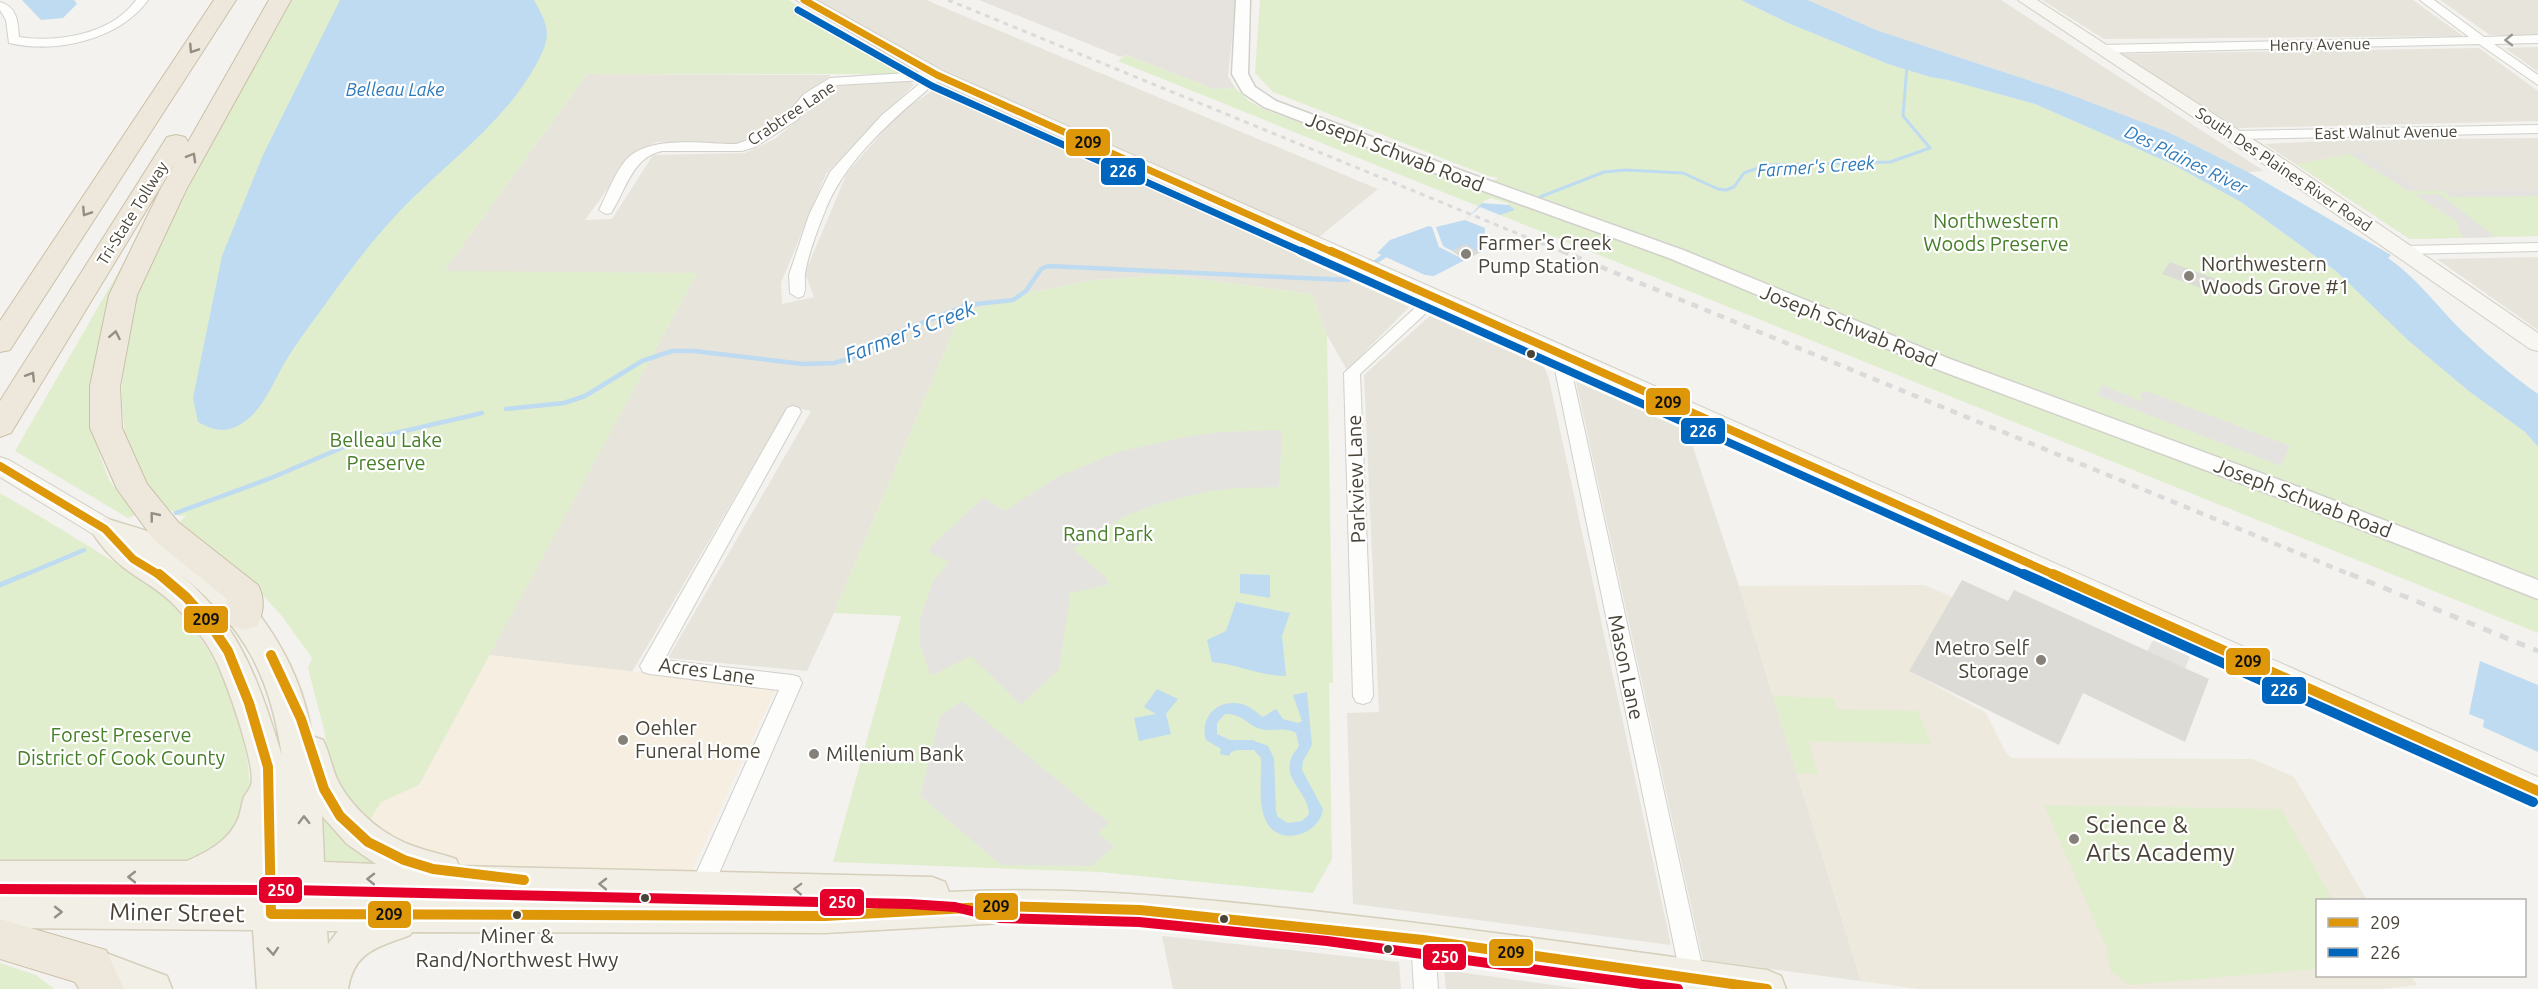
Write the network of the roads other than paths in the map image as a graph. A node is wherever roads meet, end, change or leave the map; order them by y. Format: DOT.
graph roads {
  1 [pos="142,0"];
  2 [pos="225,0"];
  3 [pos="263,0"];
  4 [pos="280,0"];
  5 [pos="804,0"];
  6 [pos="1243,0"];
  7 [pos="2026,0"];
  8 [pos="2426,0"];
  9 [pos="0,5"];
  10 [pos="2538,39"];
  11 [pos="2481,40"];
  12 [pos="2102,49"];
  13 [pos="937,75"];
  14 [pos="2538,81"];
  15 [pos="2538,129"];
  16 [pos="2235,135"];
  17 [pos="606,210"];
  18 [pos="2538,247"];
  19 [pos="2405,250"];
  20 [pos="798,293"];
  21 [pos="1434,298"];
  22 [pos="11,317"];
  23 [pos="0,343"];
  24 [pos="2538,344"];
  25 [pos="1560,355"];
  26 [pos="793,412"];
  27 [pos="0,426"];
  28 [pos="0,466"];
  29 [pos="105,529"];
  30 [pos="2538,590"];
  31 [pos="244,616"];
  32 [pos="287,692"];
  33 [pos="1363,696"];
  34 [pos="268,767"];
  35 [pos="2538,792"];
  36 [pos="0,877"];
  37 [pos="190,877"];
  38 [pos="555,883"];
  39 [pos="702,886"];
  40 [pos="289,896"];
  41 [pos="1002,906"];
  42 [pos="0,911"];
  43 [pos="423,915"];
  44 [pos="0,939"];
  45 [pos="1423,940"];
  46 [pos="96,977"];
  47 [pos="1693,979"];
  48 [pos="153,989"];
  49 [pos="276,989"];
  50 [pos="313,989"];
  51 [pos="329,989"];
  52 [pos="1426,989"];
  53 [pos="1767,989"];
  1 -- 9 [label="street"];
  2 -- 22 [label="highway, Tri-State Tollway, one-way"];
  27 -- 3 [label="highway, Tri-State Tollway, one-way"];
  31 -- 4 [label="highway, one-way"];
  5 -- 13 [label="main road"];
  6 -- 30 [label="street, Joseph Schwab Road"];
  7 -- 12 [label="main road, South Des Plaines River Road"];
  8 -- 11 [label="street"];
  10 -- 11 [label="street, Henry Avenue, one-way"];
  11 -- 12 [label="street, Henry Avenue"];
  11 -- 14 [label="street"];
  12 -- 16 [label="main road, South Des Plaines River Road"];
  13 -- 17 [label="street, Crabtree Lane"];
  13 -- 20 [label="street"];
  13 -- 21 [label="main road"];
  15 -- 16 [label="street, East Walnut Avenue"];
  16 -- 19 [label="main road, South Des Plaines River Road"];
  18 -- 19 [label="street"];
  19 -- 24 [label="main road, South Des Plaines River Road"];
  21 -- 25 [label="main road"];
  21 -- 33 [label="street, Parkview Lane"];
  22 -- 23 [label="highway, Tri-State Tollway"];
  25 -- 35 [label="main road"];
  25 -- 47 [label="street, Mason Lane"];
  26 -- 39 [label="street, Acres Lane"];
  28 -- 29 [label="main road"];
  29 -- 31 [label="main road"];
  29 -- 34 [label="main road"];
  31 -- 32 [label="main road"];
  32 -- 38 [label="main road"];
  40 -- 32 [label="main road, one-way"];
  34 -- 37 [label="main road"];
  34 -- 40 [label="main road"];
  37 -- 36 [label="main road, one-way"];
  37 -- 40 [label="main road"];
  39 -- 38 [label="main road, Miner Street, one-way"];
  38 -- 40 [label="main road, Miner Street, one-way"];
  41 -- 39 [label="main road, Miner Street, one-way"];
  42 -- 40 [label="main road, Miner Street, one-way"];
  40 -- 43 [label="main road, Miner Street"];
  40 -- 49 [label="main road, one-way"];
  40 -- 50 [label="main road"];
  41 -- 43 [label="main road, Miner Street"];
  41 -- 45 [label="main road, Miner Street"];
  43 -- 51 [label="main road"];
  44 -- 46 [label="highway"];
  45 -- 47 [label="main road, Miner Street"];
  45 -- 52 [label="street"];
  46 -- 48 [label="main road"];
  47 -- 53 [label="main road, Miner Street"];
}
